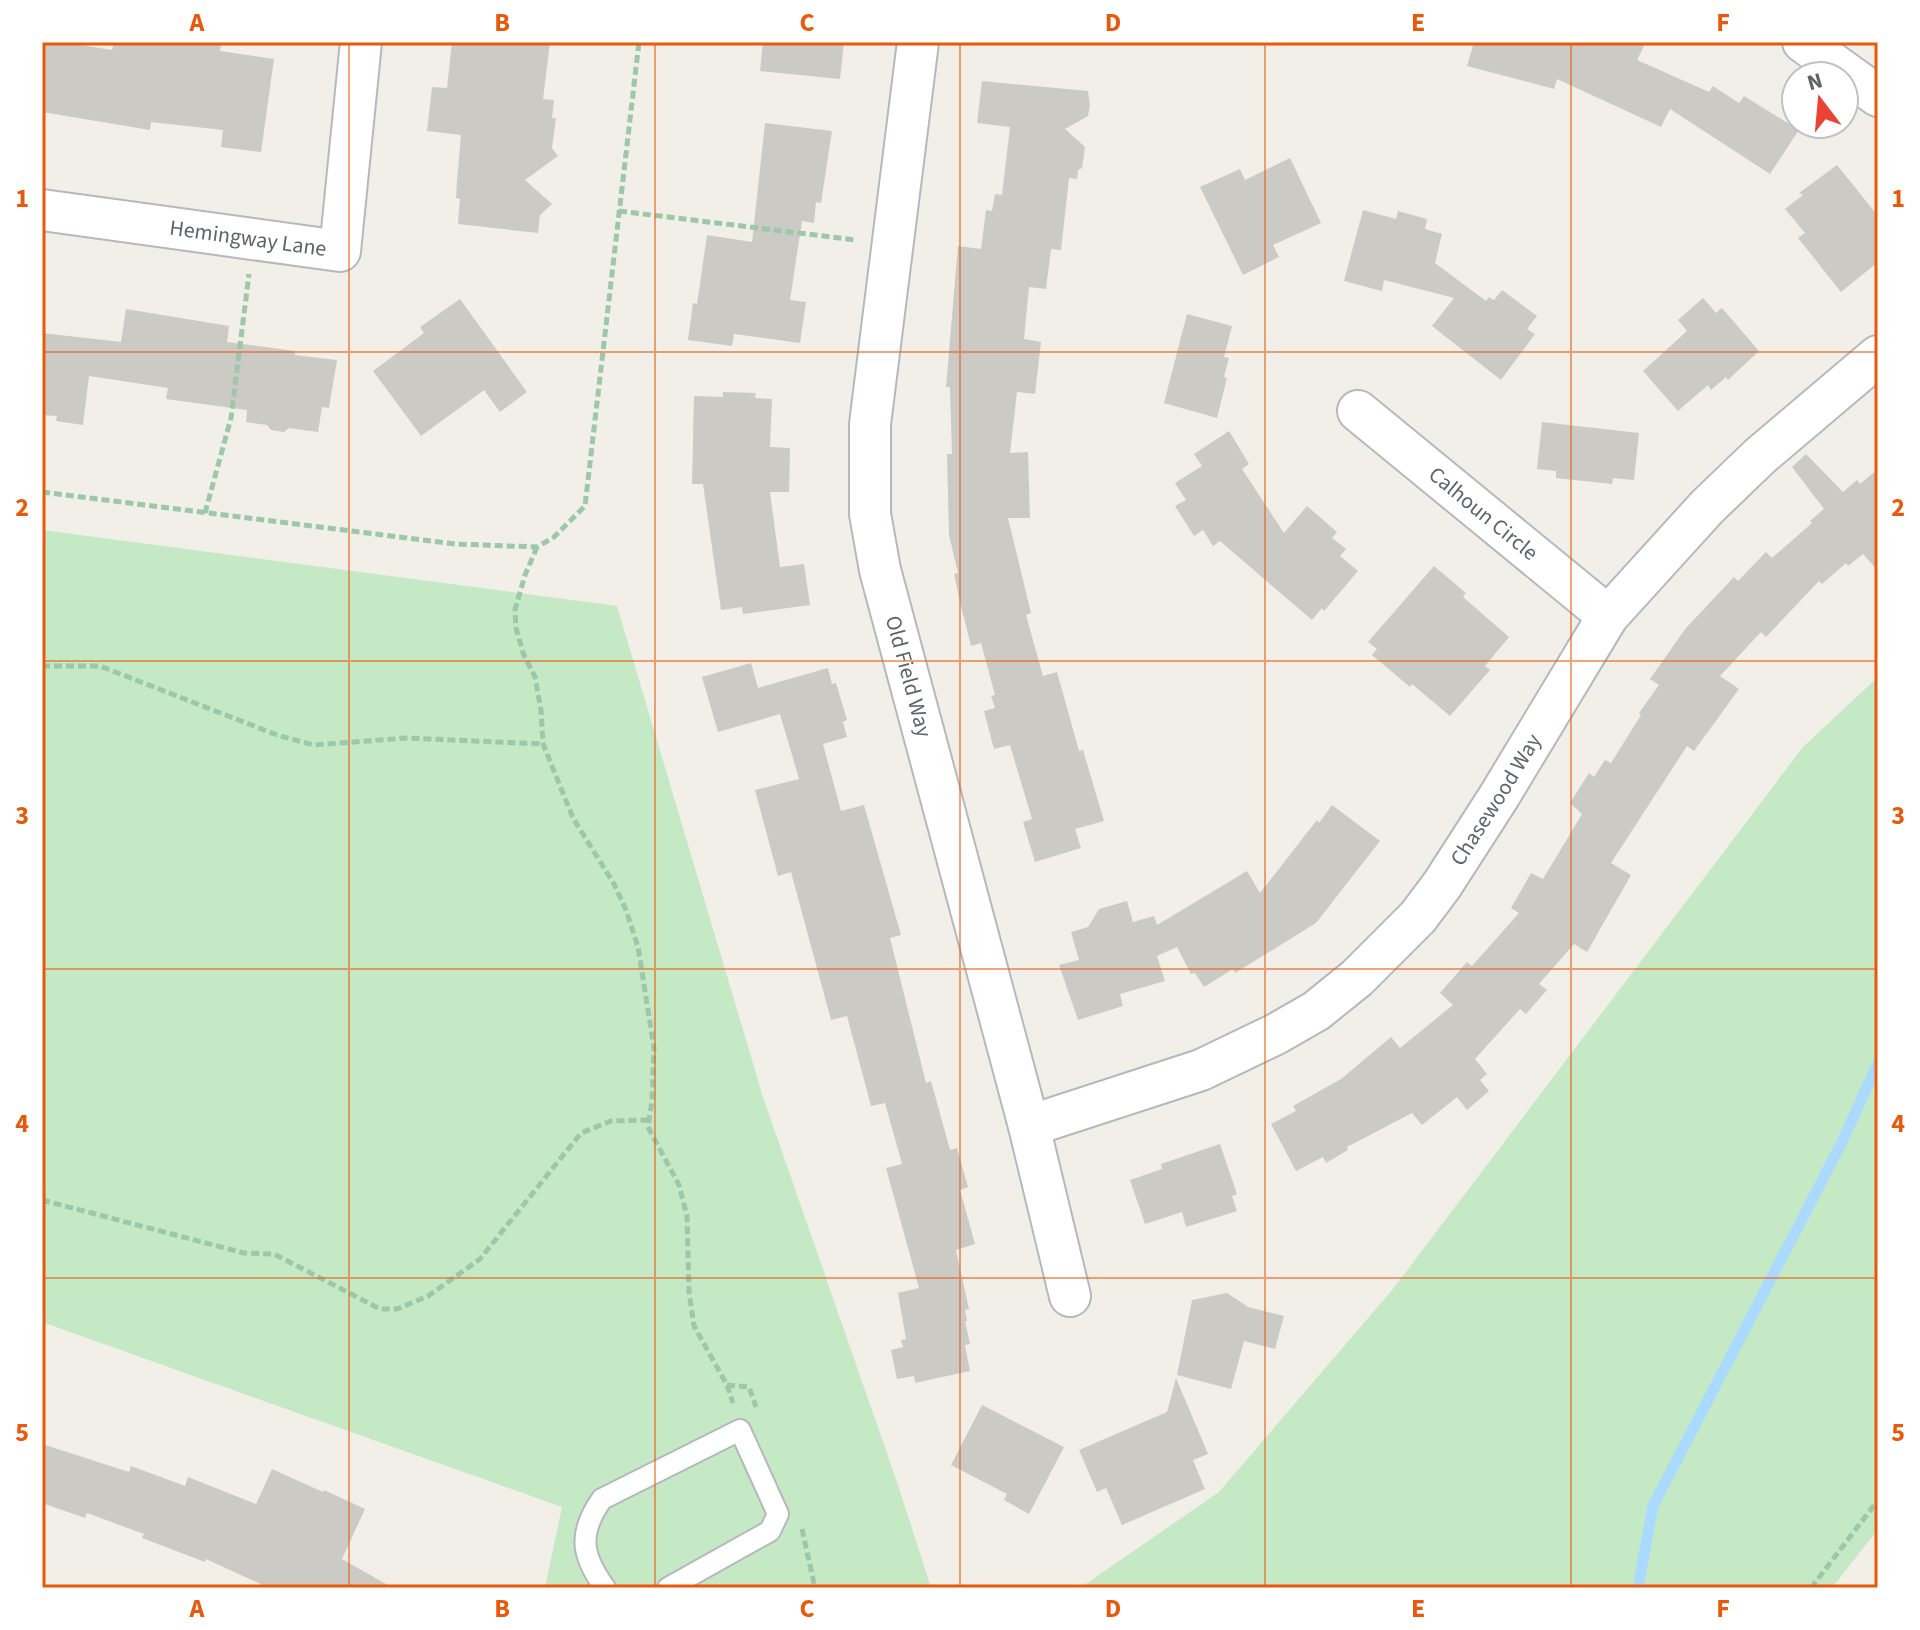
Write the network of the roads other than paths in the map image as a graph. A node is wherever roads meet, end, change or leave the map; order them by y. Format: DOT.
graph roads {
  1 [pos="361,42"];
  2 [pos="918,42"];
  3 [pos="1803,42"];
  4 [pos="1878,96"];
  5 [pos="42,210"];
  6 [pos="1878,356"];
  7 [pos="1358,411"];
  8 [pos="1608,616"];
  9 [pos="1029,1126"];
  10 [pos="1070,1296"];
  11 [pos="605,1588"];
  12 [pos="668,1588"];
  1 -- 5 [label="street, Hemingway Lane"];
  2 -- 9 [label="street, Old Field Way"];
  3 -- 4 [label="street"];
  6 -- 8 [label="street, Chasewood Way"];
  7 -- 8 [label="street, Calhoun Circle"];
  8 -- 9 [label="street, Chasewood Way"];
  9 -- 10 [label="street, Old Field Way"];
  11 -- 12 [label="lane"];
}
